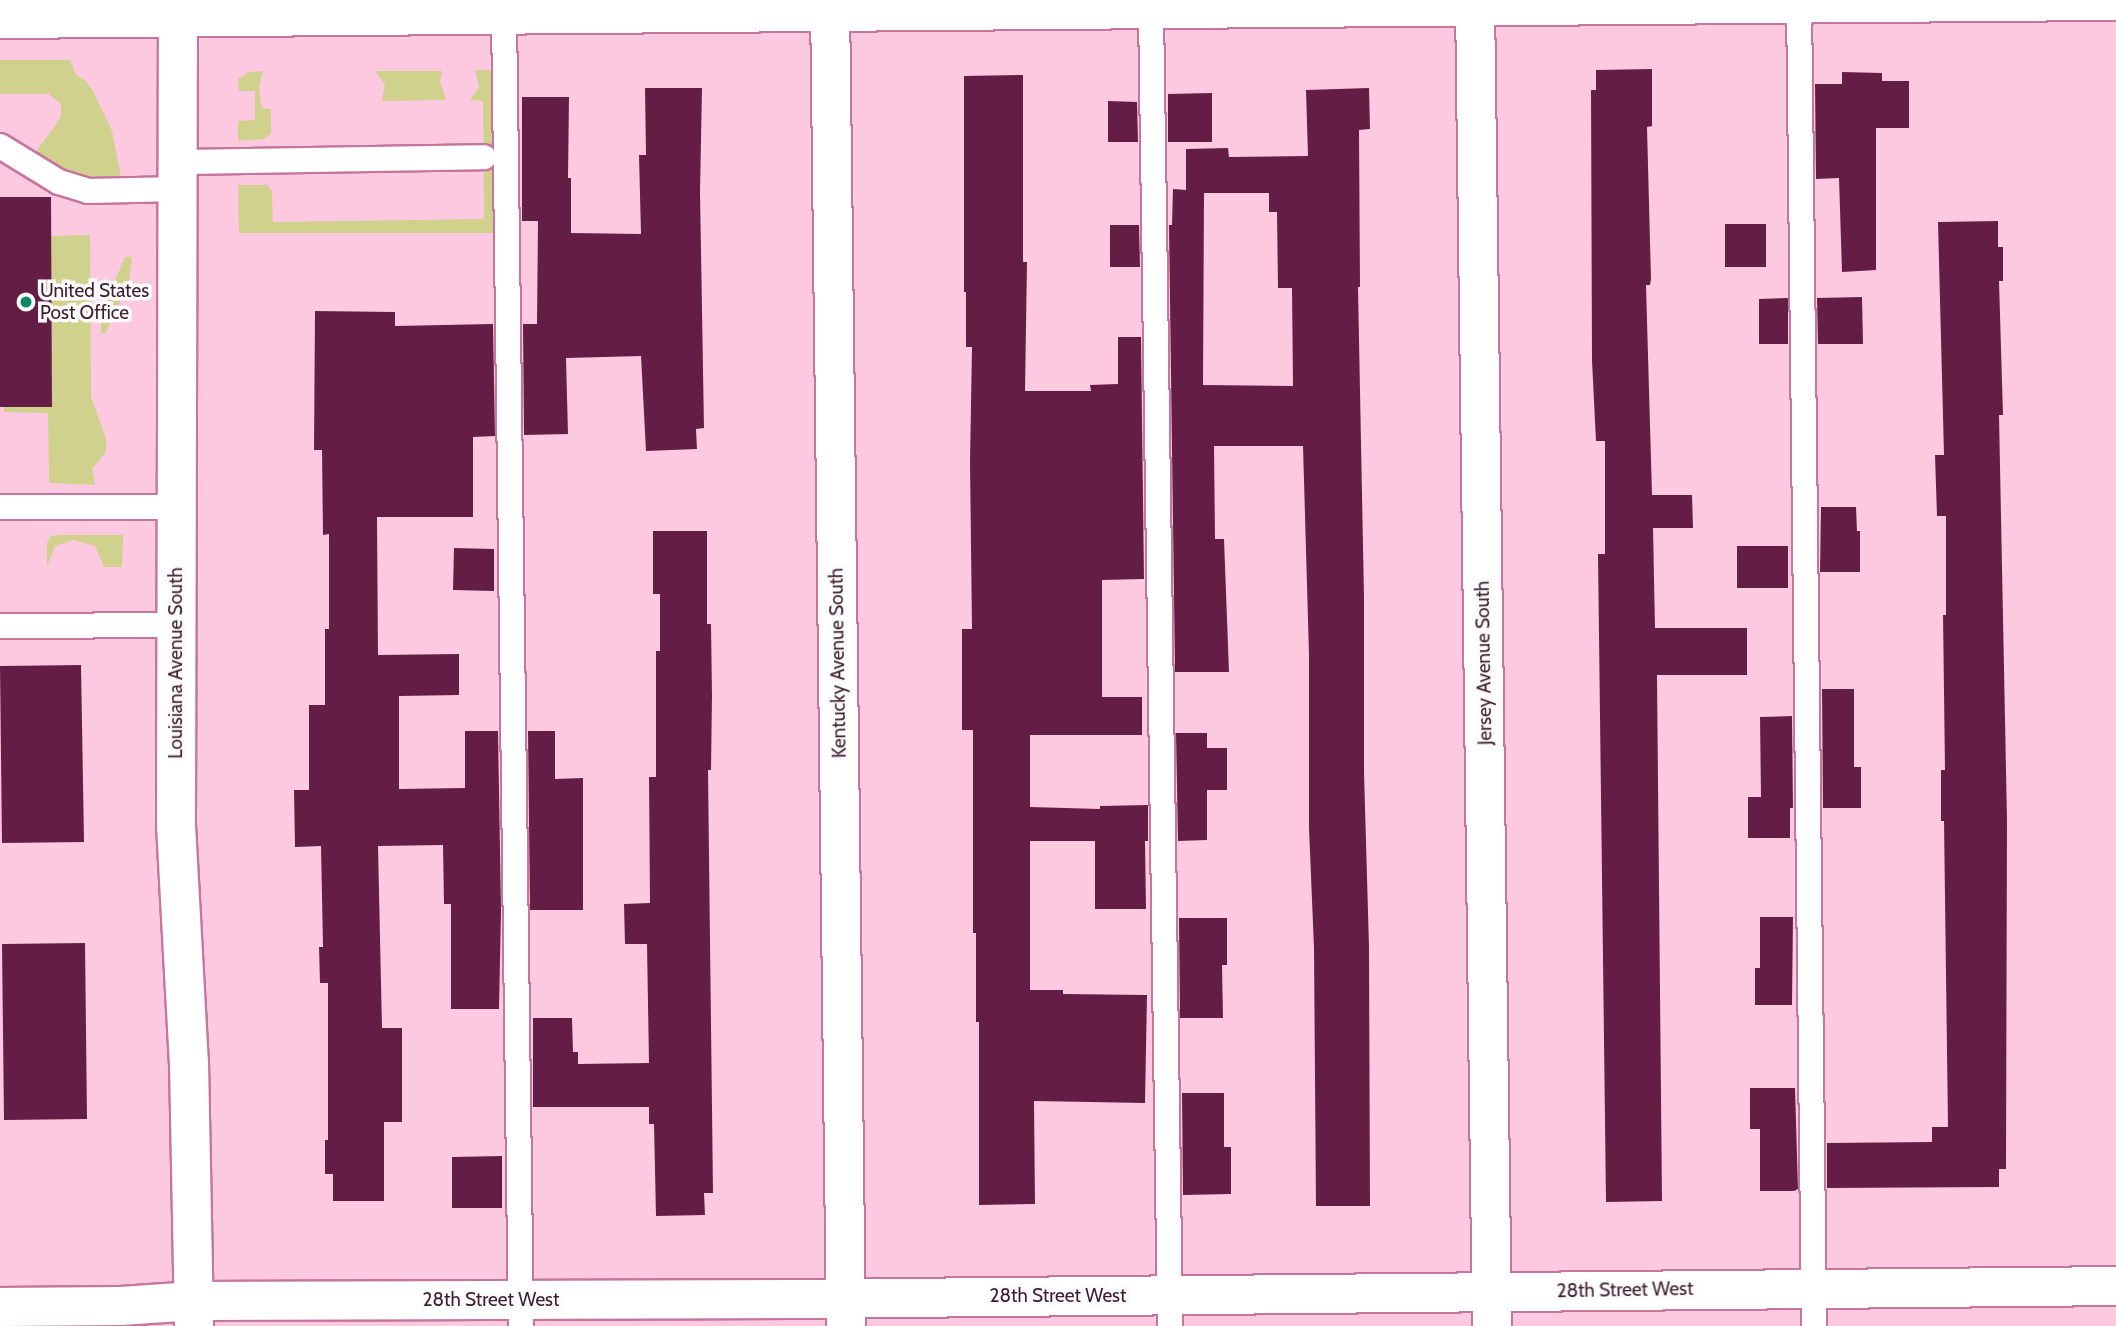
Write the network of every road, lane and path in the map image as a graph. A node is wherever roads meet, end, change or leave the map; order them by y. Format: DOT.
graph roads {
  1 [pos="2116,1"];
  2 [pos="1476,3"];
  3 [pos="1799,3"];
  4 [pos="830,6"];
  5 [pos="457,7"];
  6 [pos="178,8"];
  7 [pos="1151,9"];
  8 [pos="504,14"];
  9 [pos="0,19"];
  10 [pos="0,146"];
  11 [pos="484,156"];
  12 [pos="179,175"];
  13 [pos="0,507"];
  14 [pos="174,507"];
  15 [pos="176,625"];
  16 [pos="0,626"];
  17 [pos="2116,1286"];
  18 [pos="1814,1288"];
  19 [pos="0,1307"];
  20 [pos="1492,1309"];
  21 [pos="1170,1311"];
  22 [pos="845,1312"];
  23 [pos="194,1313"];
  24 [pos="521,1313"];
  25 [pos="1814,1326"];
  1 -- 3 [label="street"];
  2 -- 3 [label="street"];
  2 -- 7 [label="street"];
  2 -- 20 [label="street, Jersey Avenue South"];
  3 -- 18 [label="lane"];
  4 -- 7 [label="street"];
  4 -- 8 [label="street"];
  4 -- 22 [label="street, Kentucky Avenue South"];
  5 -- 6 [label="street"];
  5 -- 8 [label="street"];
  6 -- 9 [label="street"];
  6 -- 12 [label="street, Louisiana Avenue South"];
  7 -- 21 [label="lane"];
  8 -- 24 [label="lane"];
  10 -- 12 [label="lane"];
  11 -- 12 [label="lane"];
  12 -- 14 [label="street, Louisiana Avenue South"];
  13 -- 14 [label="lane"];
  14 -- 15 [label="street, Louisiana Avenue South"];
  15 -- 16 [label="lane"];
  15 -- 23 [label="street, Louisiana Avenue South"];
  17 -- 18 [label="street, 28th Street West"];
  18 -- 20 [label="street, 28th Street West"];
  18 -- 25 [label="lane"];
  19 -- 23 [label="street, 28th Street West"];
  20 -- 21 [label="street, 28th Street West"];
  21 -- 22 [label="street, 28th Street West"];
  22 -- 24 [label="street, 28th Street West"];
  23 -- 24 [label="street, 28th Street West"];
}
